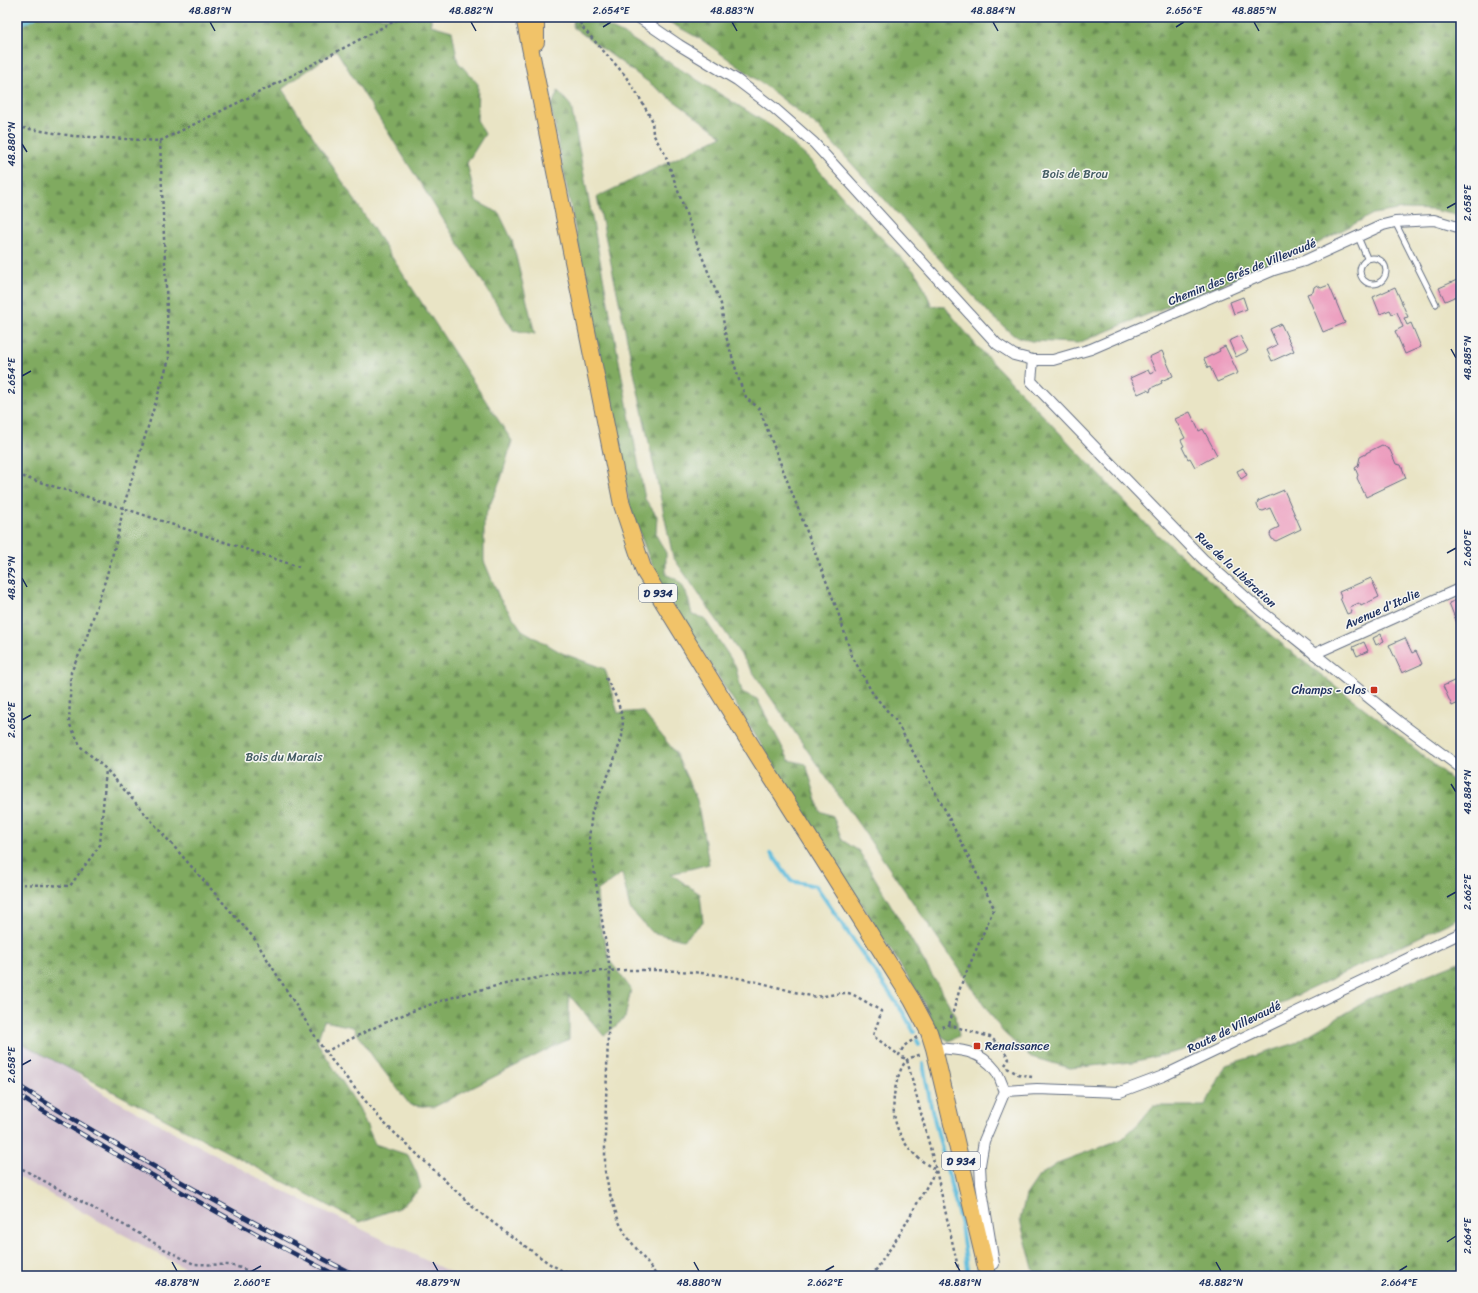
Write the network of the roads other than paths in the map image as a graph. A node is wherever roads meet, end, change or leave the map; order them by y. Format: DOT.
graph roads {
  1 [pos="524,17"];
  2 [pos="536,17"];
  3 [pos="638,17"];
  4 [pos="536,75"];
  5 [pos="1395,222"];
  6 [pos="1461,228"];
  7 [pos="1358,237"];
  8 [pos="1367,258"];
  9 [pos="1436,304"];
  10 [pos="1033,360"];
  11 [pos="1461,588"];
  12 [pos="1314,654"];
  13 [pos="1461,768"];
  14 [pos="1461,933"];
  15 [pos="934,1048"];
  16 [pos="1005,1091"];
  17 [pos="993,1272"];
  1 -- 4 [label="main road, D 934"];
  2 -- 4 [label="main road, D 934"];
  3 -- 10 [label="street, Chemin des Grés de Villevaudé"];
  4 -- 15 [label="main road, D 934"];
  5 -- 6 [label="street, Chemin des Grés de Villevaudé"];
  5 -- 7 [label="street, Chemin des Grés de Villevaudé"];
  5 -- 9 [label="lane"];
  7 -- 8 [label="lane"];
  7 -- 10 [label="street, Chemin des Grés de Villevaudé"];
  8 -- 8 [label="lane"];
  10 -- 12 [label="street, Rue de la Libération"];
  11 -- 12 [label="street, Avenue d'Italie"];
  12 -- 13 [label="street, Rue de la Libération"];
  14 -- 16 [label="street, Route de Villevaudé"];
  15 -- 16 [label="street"];
  15 -- 17 [label="main road, D 934"];
  16 -- 17 [label="street"];
}
